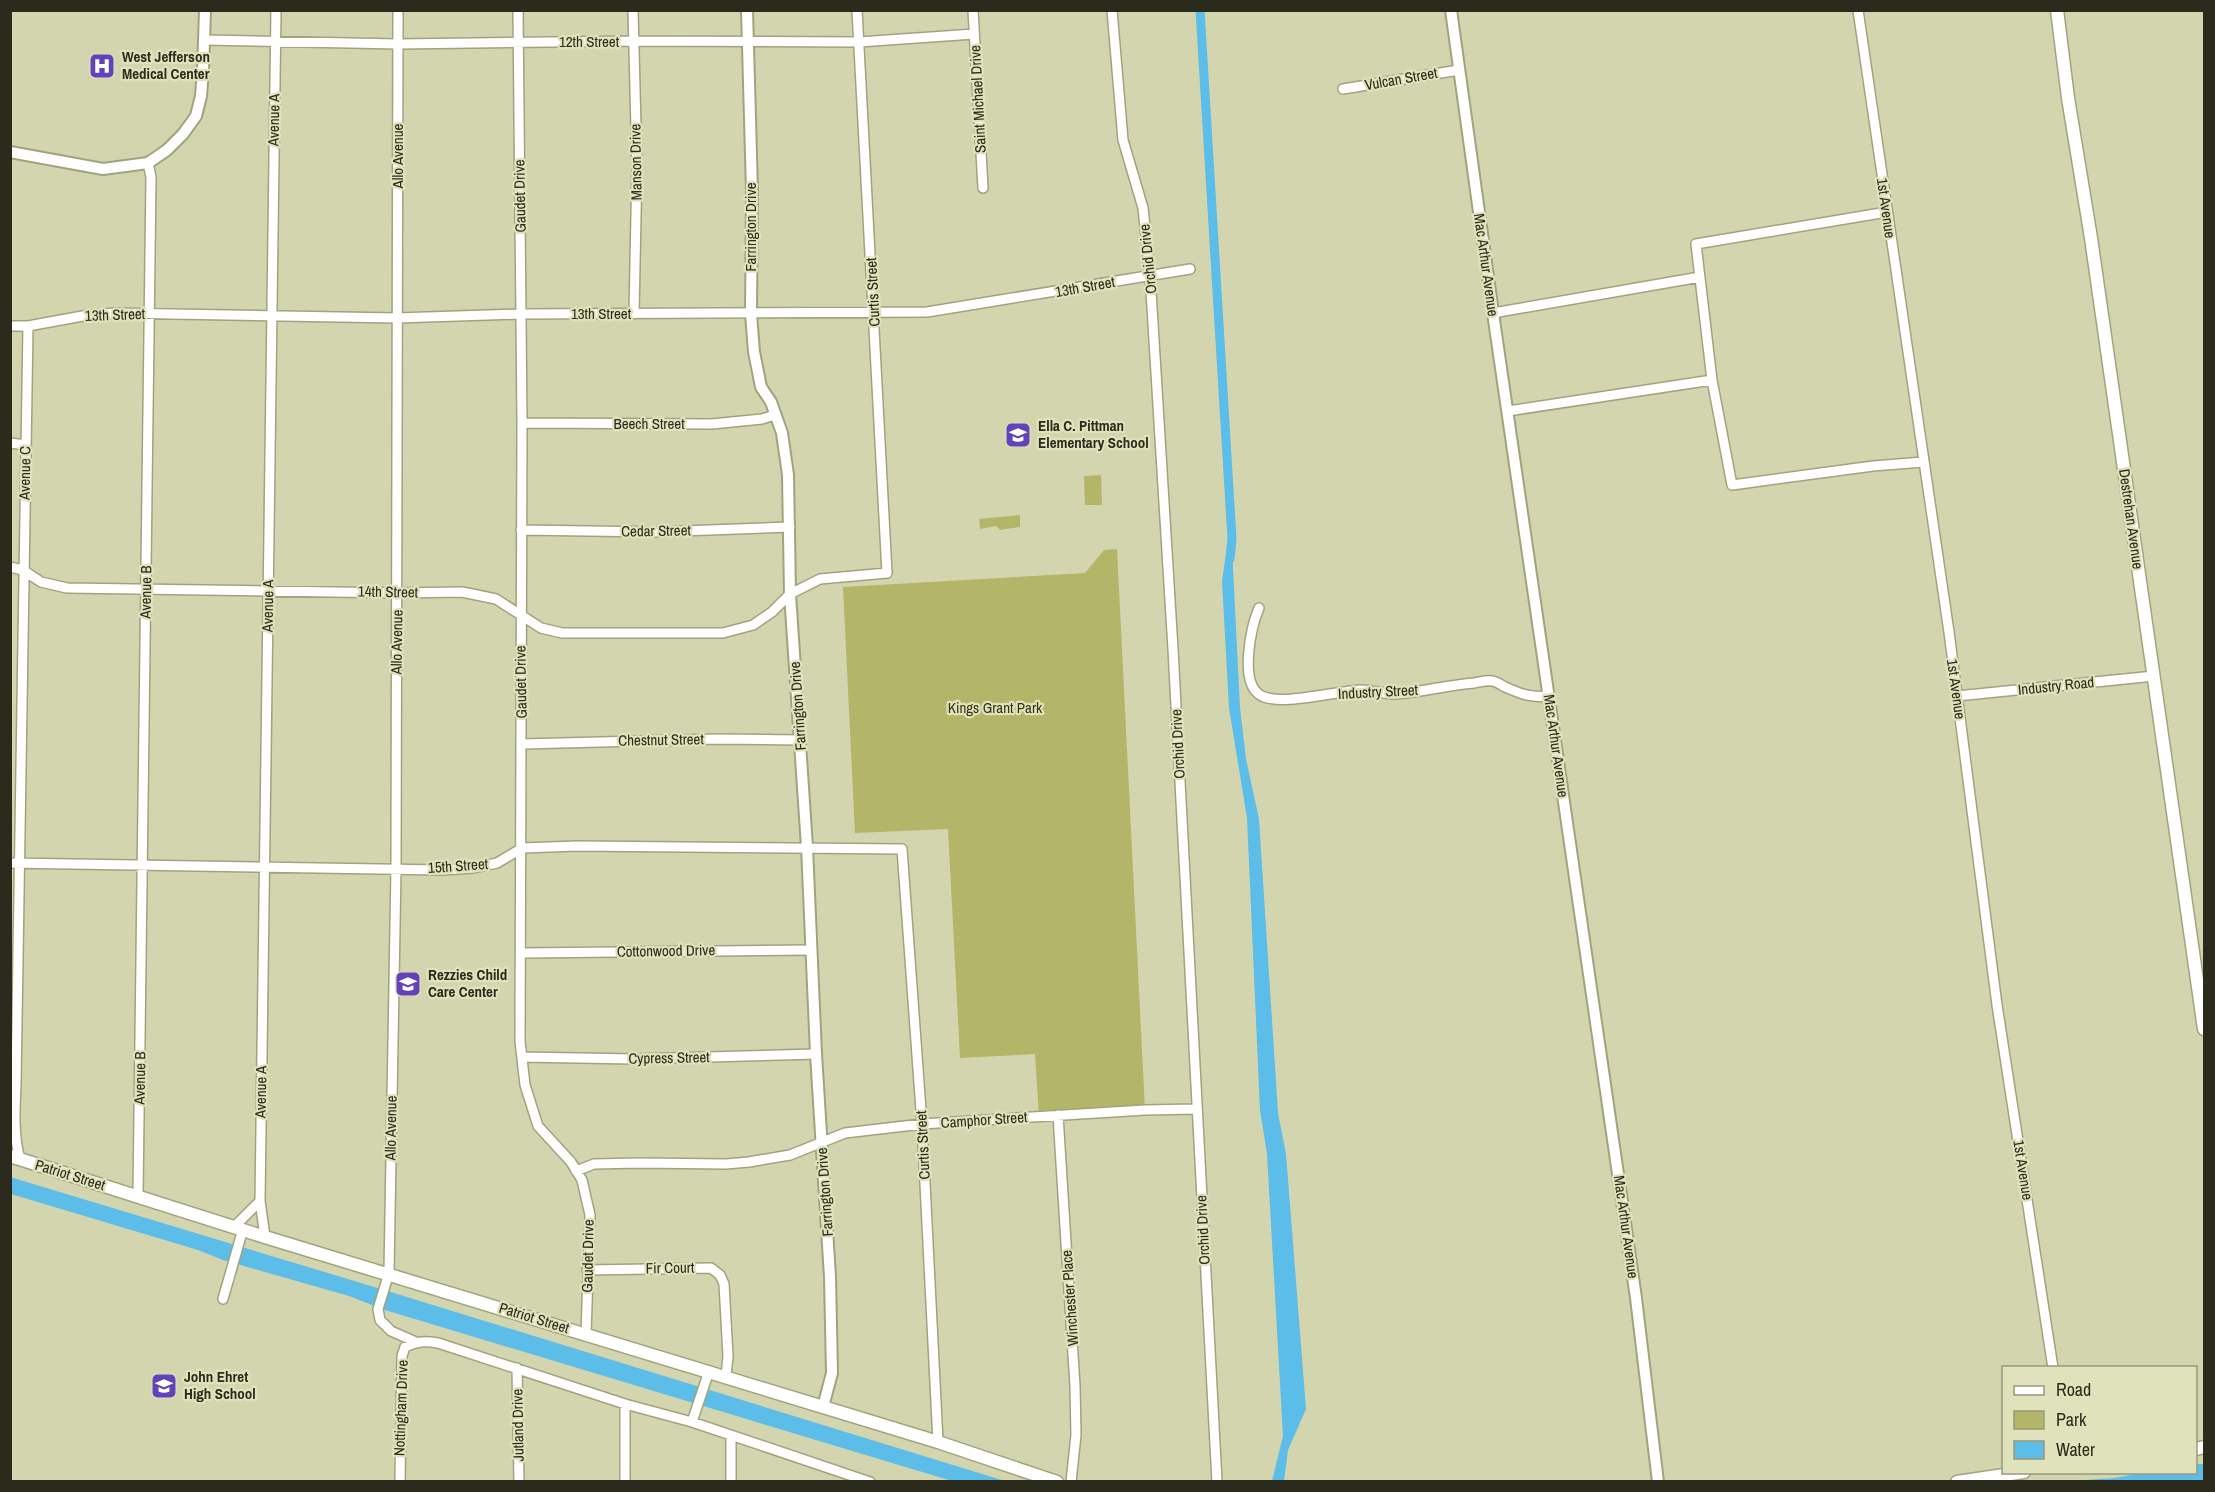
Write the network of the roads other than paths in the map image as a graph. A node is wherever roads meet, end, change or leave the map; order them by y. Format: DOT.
graph roads {
  1 [pos="205,10"];
  2 [pos="276,10"];
  3 [pos="398,10"];
  4 [pos="518,10"];
  5 [pos="633,10"];
  6 [pos="747,10"];
  7 [pos="857,10"];
  8 [pos="973,10"];
  9 [pos="1112,10"];
  10 [pos="1451,10"];
  11 [pos="1858,10"];
  12 [pos="2056,10"];
  13 [pos="974,34"];
  14 [pos="204,40"];
  15 [pos="276,41"];
  16 [pos="633,41"];
  17 [pos="519,42"];
  18 [pos="746,42"];
  19 [pos="859,42"];
  20 [pos="398,44"];
  21 [pos="1460,70"];
  22 [pos="1343,89"];
  23 [pos="10,152"];
  24 [pos="148,164"];
  25 [pos="983,188"];
  26 [pos="1887,212"];
  27 [pos="1190,269"];
  28 [pos="1150,275"];
  29 [pos="1700,277"];
  30 [pos="634,313"];
  31 [pos="1493,313"];
  32 [pos="149,314"];
  33 [pos="521,314"];
  34 [pos="751,314"];
  35 [pos="874,314"];
  36 [pos="272,316"];
  37 [pos="397,318"];
  38 [pos="10,326"];
  39 [pos="28,326"];
  40 [pos="1712,380"];
  41 [pos="1508,411"];
  42 [pos="776,416"];
  43 [pos="522,423"];
  44 [pos="10,443"];
  45 [pos="26,445"];
  46 [pos="1923,462"];
  47 [pos="790,527"];
  48 [pos="521,530"];
  49 [pos="10,567"];
  50 [pos="23,570"];
  51 [pos="887,573"];
  52 [pos="146,589"];
  53 [pos="268,590"];
  54 [pos="398,593"];
  55 [pos="790,594"];
  56 [pos="1259,609"];
  57 [pos="520,613"];
  58 [pos="2154,676"];
  59 [pos="1548,696"];
  60 [pos="1957,696"];
  61 [pos="10,716"];
  62 [pos="21,716"];
  63 [pos="801,740"];
  64 [pos="522,744"];
  65 [pos="807,847"];
  66 [pos="522,848"];
  67 [pos="902,849"];
  68 [pos="15,863"];
  69 [pos="143,866"];
  70 [pos="264,867"];
  71 [pos="396,868"];
  72 [pos="811,950"];
  73 [pos="522,953"];
  74 [pos="14,974"];
  75 [pos="2205,1029"];
  76 [pos="816,1054"];
  77 [pos="522,1057"];
  78 [pos="1197,1109"];
  79 [pos="1058,1115"];
  80 [pos="922,1124"];
  81 [pos="822,1141"];
  82 [pos="15,1158"];
  83 [pos="576,1171"];
  84 [pos="138,1195"];
  85 [pos="260,1201"];
  86 [pos="239,1232"];
  87 [pos="264,1237"];
  88 [pos="587,1270"];
  89 [pos="387,1279"];
  90 [pos="223,1299"];
  91 [pos="586,1334"];
  92 [pos="416,1341"];
  93 [pos="2053,1366"];
  94 [pos="517,1368"];
  95 [pos="708,1374"];
  96 [pos="726,1376"];
  97 [pos="625,1404"];
  98 [pos="823,1407"];
  99 [pos="692,1422"];
  100 [pos="731,1436"];
  101 [pos="938,1442"];
  102 [pos="835,1470"];
  103 [pos="2017,1474"];
  104 [pos="400,1482"];
  105 [pos="519,1482"];
  106 [pos="625,1482"];
  107 [pos="731,1482"];
  108 [pos="835,1482"];
  109 [pos="870,1482"];
  110 [pos="1057,1482"];
  111 [pos="1071,1482"];
  112 [pos="1216,1482"];
  113 [pos="1658,1482"];
  114 [pos="1957,1482"];
  1 -- 14 [label="street"];
  2 -- 15 [label="street, Avenue A"];
  3 -- 20 [label="street, Allo Avenue"];
  4 -- 17 [label="street, Gaudet Drive"];
  5 -- 16 [label="street, Manson Drive"];
  6 -- 18 [label="street, Farrington Drive"];
  7 -- 19 [label="street, Curtis Street"];
  8 -- 13 [label="street, Saint Michael Drive"];
  9 -- 28 [label="street, Orchid Drive"];
  10 -- 21 [label="street, Mac Arthur Avenue"];
  11 -- 26 [label="street, 1st Avenue"];
  12 -- 58 [label="main road, Destrehan Avenue"];
  13 -- 19 [label="street, 12th Street"];
  13 -- 25 [label="street, Saint Michael Drive"];
  14 -- 15 [label="street, 12th Street"];
  14 -- 24 [label="street"];
  15 -- 20 [label="street, 12th Street"];
  15 -- 36 [label="street, Avenue A"];
  16 -- 17 [label="street, 12th Street"];
  16 -- 18 [label="street, 12th Street"];
  16 -- 30 [label="street, Manson Drive"];
  17 -- 20 [label="street, 12th Street"];
  17 -- 33 [label="street, Gaudet Drive"];
  18 -- 19 [label="street, 12th Street"];
  18 -- 34 [label="street, Farrington Drive"];
  19 -- 35 [label="street, Curtis Street"];
  20 -- 37 [label="street, Allo Avenue"];
  21 -- 22 [label="street, Vulcan Street"];
  21 -- 31 [label="street, Mac Arthur Avenue"];
  23 -- 24 [label="street"];
  24 -- 32 [label="street, Avenue B"];
  26 -- 29 [label="street"];
  26 -- 46 [label="street, 1st Avenue"];
  27 -- 28 [label="street, 13th Street"];
  28 -- 35 [label="street, 13th Street"];
  28 -- 78 [label="street, Orchid Drive"];
  29 -- 31 [label="street"];
  29 -- 40 [label="street"];
  30 -- 33 [label="street, 13th Street"];
  30 -- 34 [label="street, 13th Street"];
  31 -- 41 [label="street, Mac Arthur Avenue"];
  32 -- 36 [label="street, 13th Street"];
  32 -- 39 [label="street, 13th Street"];
  32 -- 52 [label="street, Avenue B"];
  33 -- 37 [label="street, 13th Street"];
  33 -- 43 [label="street, Gaudet Drive"];
  34 -- 35 [label="street, 13th Street"];
  34 -- 42 [label="street, Farrington Drive"];
  35 -- 51 [label="street, Curtis Street"];
  36 -- 37 [label="street, 13th Street"];
  36 -- 53 [label="street, Avenue A"];
  37 -- 54 [label="street, Allo Avenue"];
  38 -- 39 [label="street, 13th Street"];
  39 -- 45 [label="street, Avenue C"];
  40 -- 41 [label="street"];
  40 -- 46 [label="street"];
  41 -- 59 [label="street, Mac Arthur Avenue"];
  42 -- 43 [label="street, Beech Street"];
  42 -- 47 [label="street, Farrington Drive"];
  43 -- 48 [label="street, Gaudet Drive"];
  44 -- 45 [label="street"];
  45 -- 50 [label="street, Avenue C"];
  46 -- 60 [label="street, 1st Avenue"];
  47 -- 48 [label="street, Cedar Street"];
  47 -- 55 [label="street, Farrington Drive"];
  48 -- 57 [label="street, Gaudet Drive"];
  49 -- 50 [label="street, 14th Street"];
  50 -- 52 [label="street, 14th Street"];
  50 -- 62 [label="street, Avenue C"];
  51 -- 55 [label="street, 14th Street"];
  52 -- 53 [label="street, 14th Street"];
  52 -- 69 [label="street, Avenue B"];
  53 -- 54 [label="street, 14th Street"];
  53 -- 70 [label="street, Avenue A"];
  54 -- 57 [label="street, 14th Street"];
  54 -- 71 [label="street, Allo Avenue"];
  55 -- 57 [label="street, 14th Street"];
  55 -- 63 [label="street, Farrington Drive"];
  56 -- 59 [label="street, Industry Street"];
  57 -- 64 [label="street, Gaudet Drive"];
  58 -- 60 [label="street, Industry Road"];
  58 -- 75 [label="main road, Destrehan Avenue"];
  59 -- 113 [label="street, Mac Arthur Avenue"];
  60 -- 93 [label="street, 1st Avenue"];
  61 -- 62 [label="street"];
  62 -- 68 [label="street, Avenue C"];
  63 -- 64 [label="street, Chestnut Street"];
  63 -- 65 [label="street, Farrington Drive"];
  64 -- 66 [label="street, Gaudet Drive"];
  65 -- 66 [label="street, 15th Street"];
  65 -- 67 [label="street, 15th Street"];
  65 -- 72 [label="street, Farrington Drive"];
  66 -- 71 [label="street, 15th Street"];
  66 -- 73 [label="street, Gaudet Drive"];
  67 -- 80 [label="street, Curtis Street"];
  68 -- 69 [label="street, 15th Street"];
  68 -- 74 [label="street, Avenue C"];
  69 -- 70 [label="street, 15th Street"];
  69 -- 84 [label="street, Avenue B"];
  70 -- 71 [label="street, 15th Street"];
  70 -- 85 [label="street, Avenue A"];
  71 -- 89 [label="street, Allo Avenue"];
  72 -- 73 [label="street, Cottonwood Drive"];
  72 -- 76 [label="street, Farrington Drive"];
  73 -- 77 [label="street, Gaudet Drive"];
  74 -- 82 [label="street, Avenue C"];
  76 -- 77 [label="street, Cypress Street"];
  76 -- 81 [label="street, Farrington Drive"];
  77 -- 83 [label="street, Gaudet Drive"];
  78 -- 79 [label="street, Camphor Street"];
  78 -- 112 [label="street, Orchid Drive"];
  79 -- 80 [label="street, Camphor Street"];
  79 -- 111 [label="street, Winchester Place"];
  80 -- 81 [label="street, Camphor Street"];
  80 -- 101 [label="street, Curtis Street"];
  81 -- 83 [label="street, Camphor Street"];
  81 -- 98 [label="street, Farrington Drive"];
  82 -- 84 [label="main road, Patriot Street"];
  83 -- 88 [label="street, Gaudet Drive"];
  84 -- 86 [label="main road, Patriot Street"];
  85 -- 86 [label="street"];
  85 -- 87 [label="street, Avenue A"];
  86 -- 87 [label="main road, Patriot Street"];
  86 -- 90 [label="street"];
  87 -- 89 [label="main road, Patriot Street"];
  88 -- 91 [label="street, Gaudet Drive"];
  88 -- 96 [label="street, Fir Court"];
  89 -- 91 [label="main road, Patriot Street"];
  89 -- 92 [label="street, Allo Avenue"];
  91 -- 95 [label="main road, Patriot Street"];
  92 -- 94 [label="street"];
  92 -- 104 [label="street, Nottingham Drive"];
  94 -- 97 [label="street"];
  94 -- 105 [label="street, Jutland Drive"];
  95 -- 96 [label="main road, Patriot Street"];
  95 -- 99 [label="street"];
  96 -- 98 [label="main road, Patriot Street"];
  97 -- 99 [label="street"];
  97 -- 106 [label="street"];
  98 -- 101 [label="main road, Patriot Street"];
  99 -- 100 [label="street"];
  100 -- 102 [label="street"];
  100 -- 107 [label="street"];
  101 -- 110 [label="main road, Patriot Street"];
  102 -- 108 [label="street"];
  102 -- 109 [label="street"];
  103 -- 114 [label="main road"];
}
